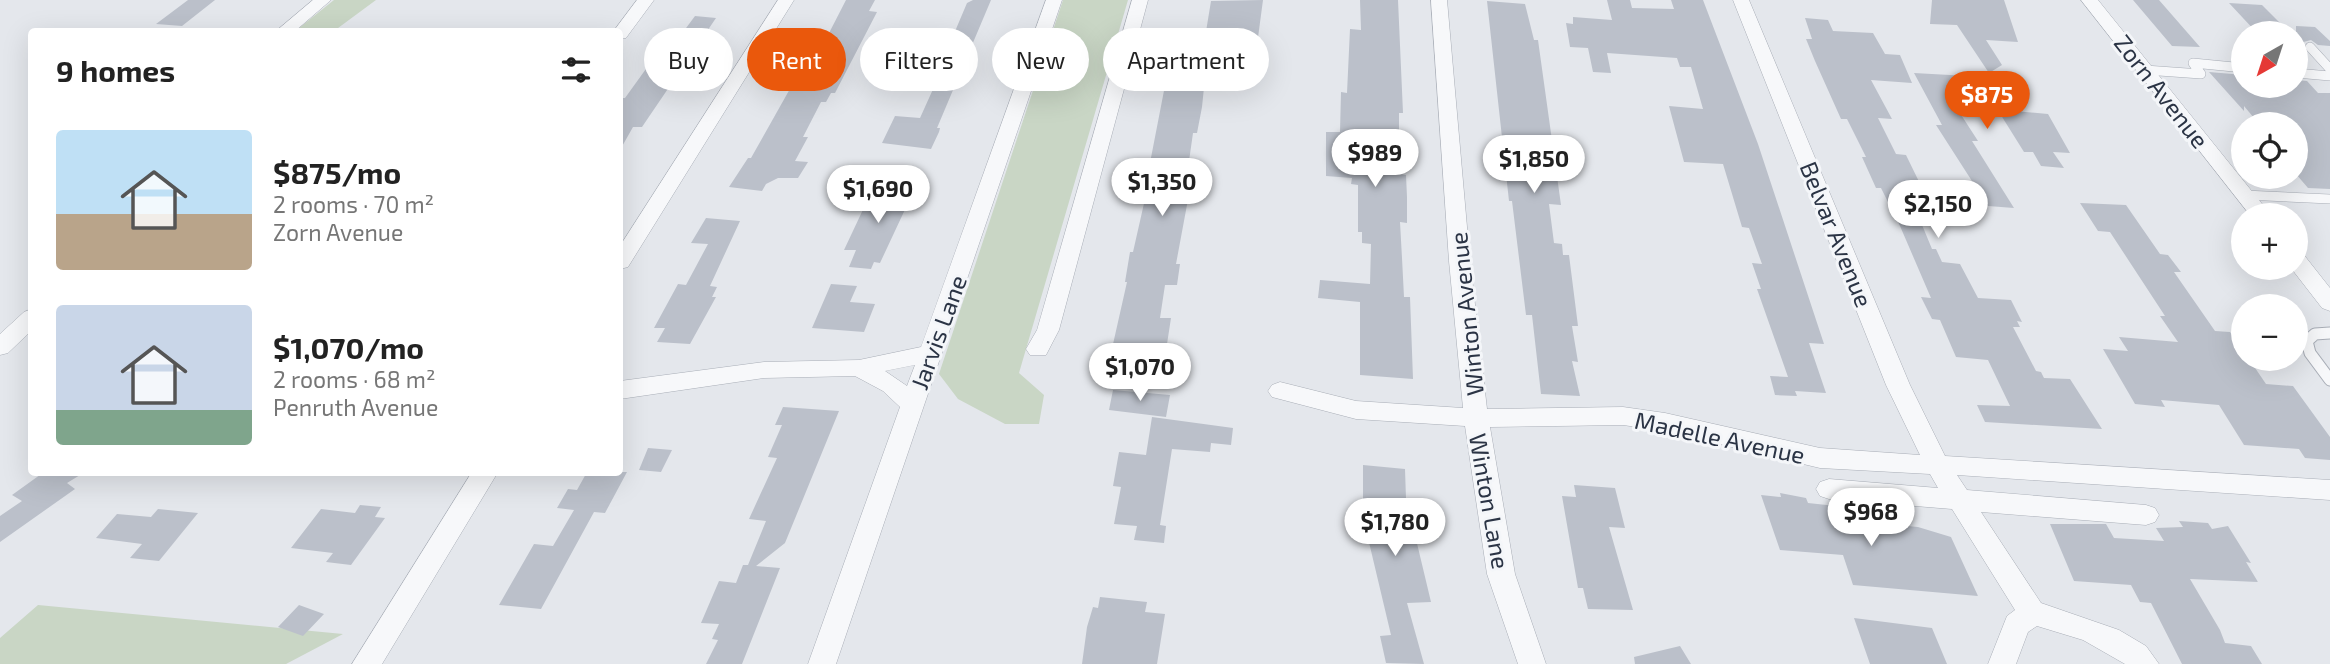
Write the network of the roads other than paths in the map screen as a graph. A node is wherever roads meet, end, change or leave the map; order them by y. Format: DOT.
graph roads {
  1 [pos="323,0"];
  2 [pos="646,0"];
  3 [pos="786,0"];
  4 [pos="1054,0"];
  5 [pos="1140,0"];
  6 [pos="1439,0"];
  7 [pos="1741,0"];
  8 [pos="2089,0"];
  9 [pos="288,28"];
  10 [pos="623,30"];
  11 [pos="2310,47"];
  12 [pos="2231,67"];
  13 [pos="2330,69"];
  14 [pos="2145,70"];
  15 [pos="2308,74"];
  16 [pos="2330,76"];
  17 [pos="2244,195"];
  18 [pos="2330,199"];
  19 [pos="2251,203"];
  20 [pos="623,257"];
  21 [pos="2308,275"];
  22 [pos="2330,303"];
  23 [pos="28,321"];
  24 [pos="2330,333"];
  25 [pos="4,344"];
  26 [pos="28,346"];
  27 [pos="1038,349"];
  28 [pos="933,353"];
  29 [pos="859,368"];
  30 [pos="2330,380"];
  31 [pos="623,390"];
  32 [pos="1280,391"];
  33 [pos="912,404"];
  34 [pos="1476,418"];
  35 [pos="1937,466"];
  36 [pos="484,476"];
  37 [pos="1829,489"];
  38 [pos="2330,490"];
  39 [pos="1959,499"];
  40 [pos="2146,515"];
  41 [pos="2032,613"];
  42 [pos="366,664"];
  43 [pos="822,664"];
  44 [pos="1532,664"];
  45 [pos="2002,664"];
  46 [pos="2145,664"];
  1 -- 9 [label="street"];
  2 -- 10 [label="street"];
  3 -- 20 [label="street"];
  4 -- 28 [label="street, Jarvis Lane"];
  5 -- 27 [label="street"];
  6 -- 34 [label="street, Winton Avenue"];
  7 -- 35 [label="street, Belvar Avenue"];
  8 -- 14 [label="street, Zorn Avenue"];
  11 -- 13 [label="lane"];
  12 -- 14 [label="lane"];
  14 -- 17 [label="street, Zorn Avenue"];
  15 -- 16 [label="lane"];
  17 -- 18 [label="lane"];
  17 -- 19 [label="street, Zorn Avenue"];
  21 -- 22 [label="street"];
  23 -- 25 [label="street"];
  24 -- 30 [label="lane"];
  25 -- 26 [label="street"];
  28 -- 29 [label="street"];
  28 -- 33 [label="street, Jarvis Lane"];
  29 -- 31 [label="street"];
  29 -- 33 [label="street"];
  32 -- 34 [label="street, Madelle Avenue"];
  33 -- 43 [label="street, Jarvis Lane"];
  34 -- 35 [label="street, Madelle Avenue"];
  34 -- 44 [label="street, Winton Lane"];
  35 -- 38 [label="street, Madelle Avenue"];
  35 -- 39 [label="street, Belvar Avenue"];
  36 -- 42 [label="street"];
  37 -- 39 [label="street"];
  39 -- 40 [label="street"];
  39 -- 41 [label="street, Belvar Avenue"];
  41 -- 45 [label="street"];
  41 -- 46 [label="street"];
}
